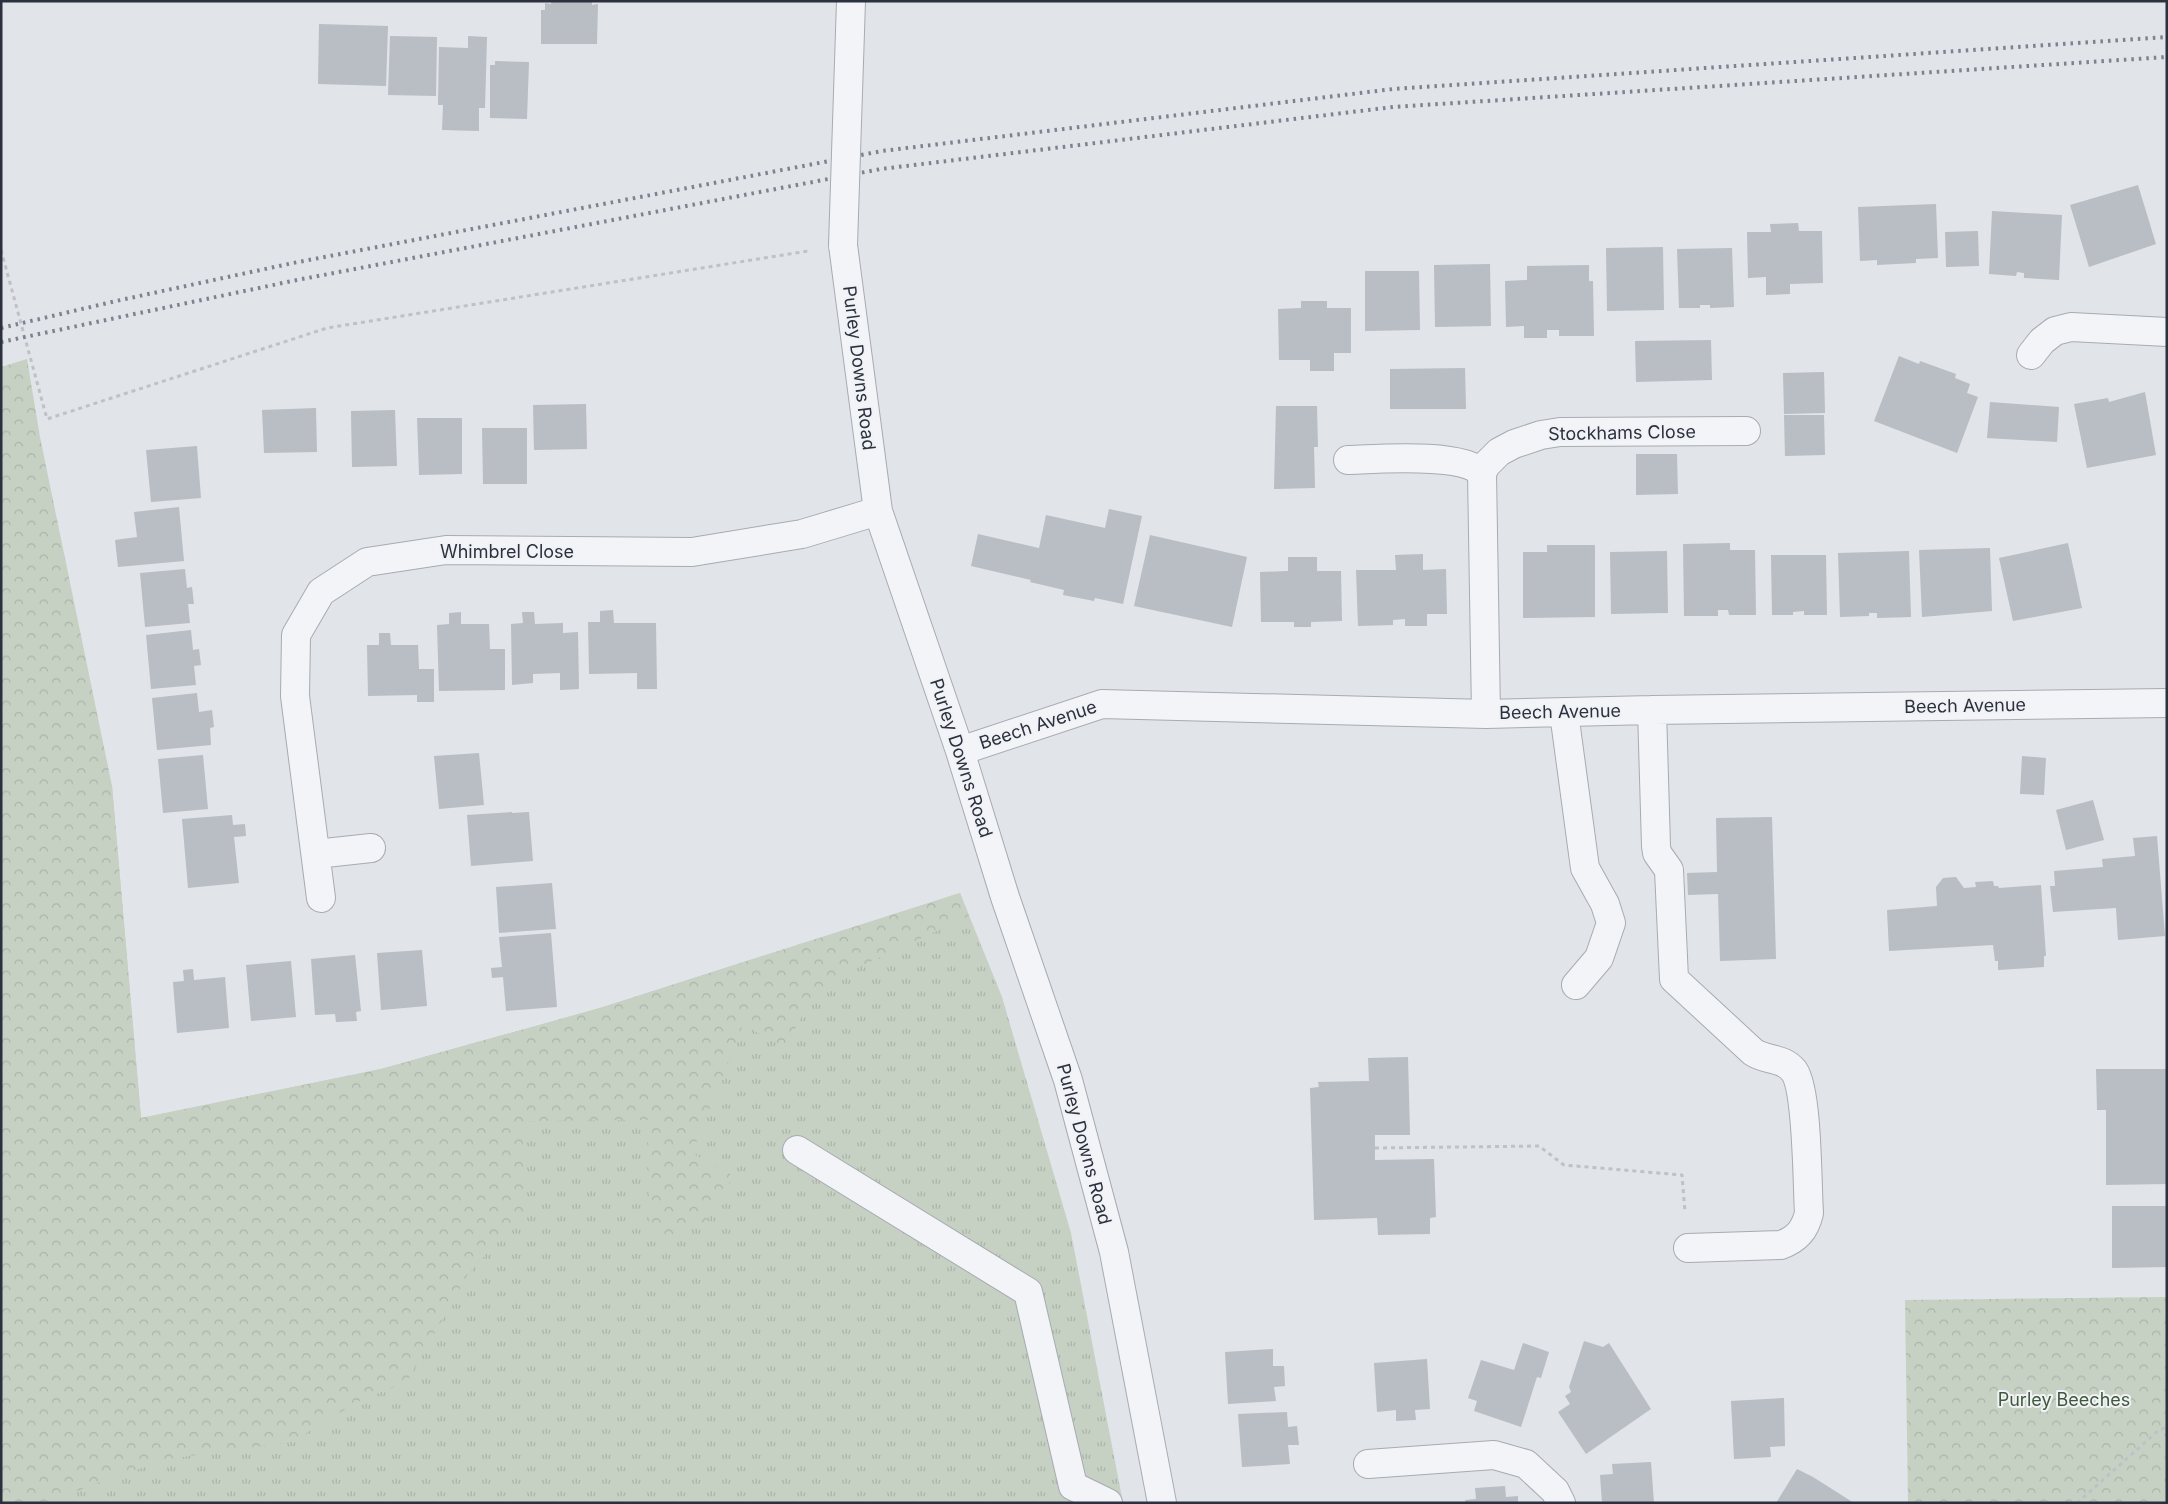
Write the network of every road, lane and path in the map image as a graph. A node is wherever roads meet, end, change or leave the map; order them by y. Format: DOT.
graph roads {
  1 [pos="851,1"];
  2 [pos="843,245"];
  3 [pos="1,250"];
  4 [pos="2167,332"];
  5 [pos="2031,355"];
  6 [pos="1746,431"];
  7 [pos="1348,460"];
  8 [pos="1482,473"];
  9 [pos="878,511"];
  10 [pos="2167,703"];
  11 [pos="1652,710"];
  12 [pos="1564,713"];
  13 [pos="1486,714"];
  14 [pos="960,751"];
  15 [pos="371,848"];
  16 [pos="316,854"];
  17 [pos="321,898"];
  18 [pos="1576,985"];
  19 [pos="1374,1148"];
  20 [pos="796,1150"];
  21 [pos="1688,1248"];
  22 [pos="2167,1427"];
  23 [pos="1368,1464"];
  24 [pos="1108,1503"];
  25 [pos="1162,1503"];
  26 [pos="1561,1503"];
  27 [pos="2078,1503"];
  1 -- 2 [label="street, Purley Downs Road, bridge"];
  2 -- 3 [label="path"];
  2 -- 9 [label="street, Purley Downs Road"];
  4 -- 5 [label="street"];
  6 -- 8 [label="street, Stockhams Close"];
  7 -- 8 [label="street"];
  8 -- 13 [label="street"];
  9 -- 14 [label="street, Purley Downs Road"];
  9 -- 16 [label="street, Whimbrel Close"];
  10 -- 11 [label="street, Beech Avenue"];
  11 -- 12 [label="street, Beech Avenue"];
  11 -- 21 [label="street"];
  12 -- 13 [label="street, Beech Avenue"];
  12 -- 18 [label="street"];
  13 -- 14 [label="street, Beech Avenue"];
  14 -- 25 [label="street, Purley Downs Road"];
  15 -- 16 [label="street"];
  16 -- 17 [label="street, Whimbrel Close"];
  19 -- 21 [label="path"];
  20 -- 24 [label="street"];
  22 -- 27 [label="path"];
  23 -- 26 [label="street"];
}
